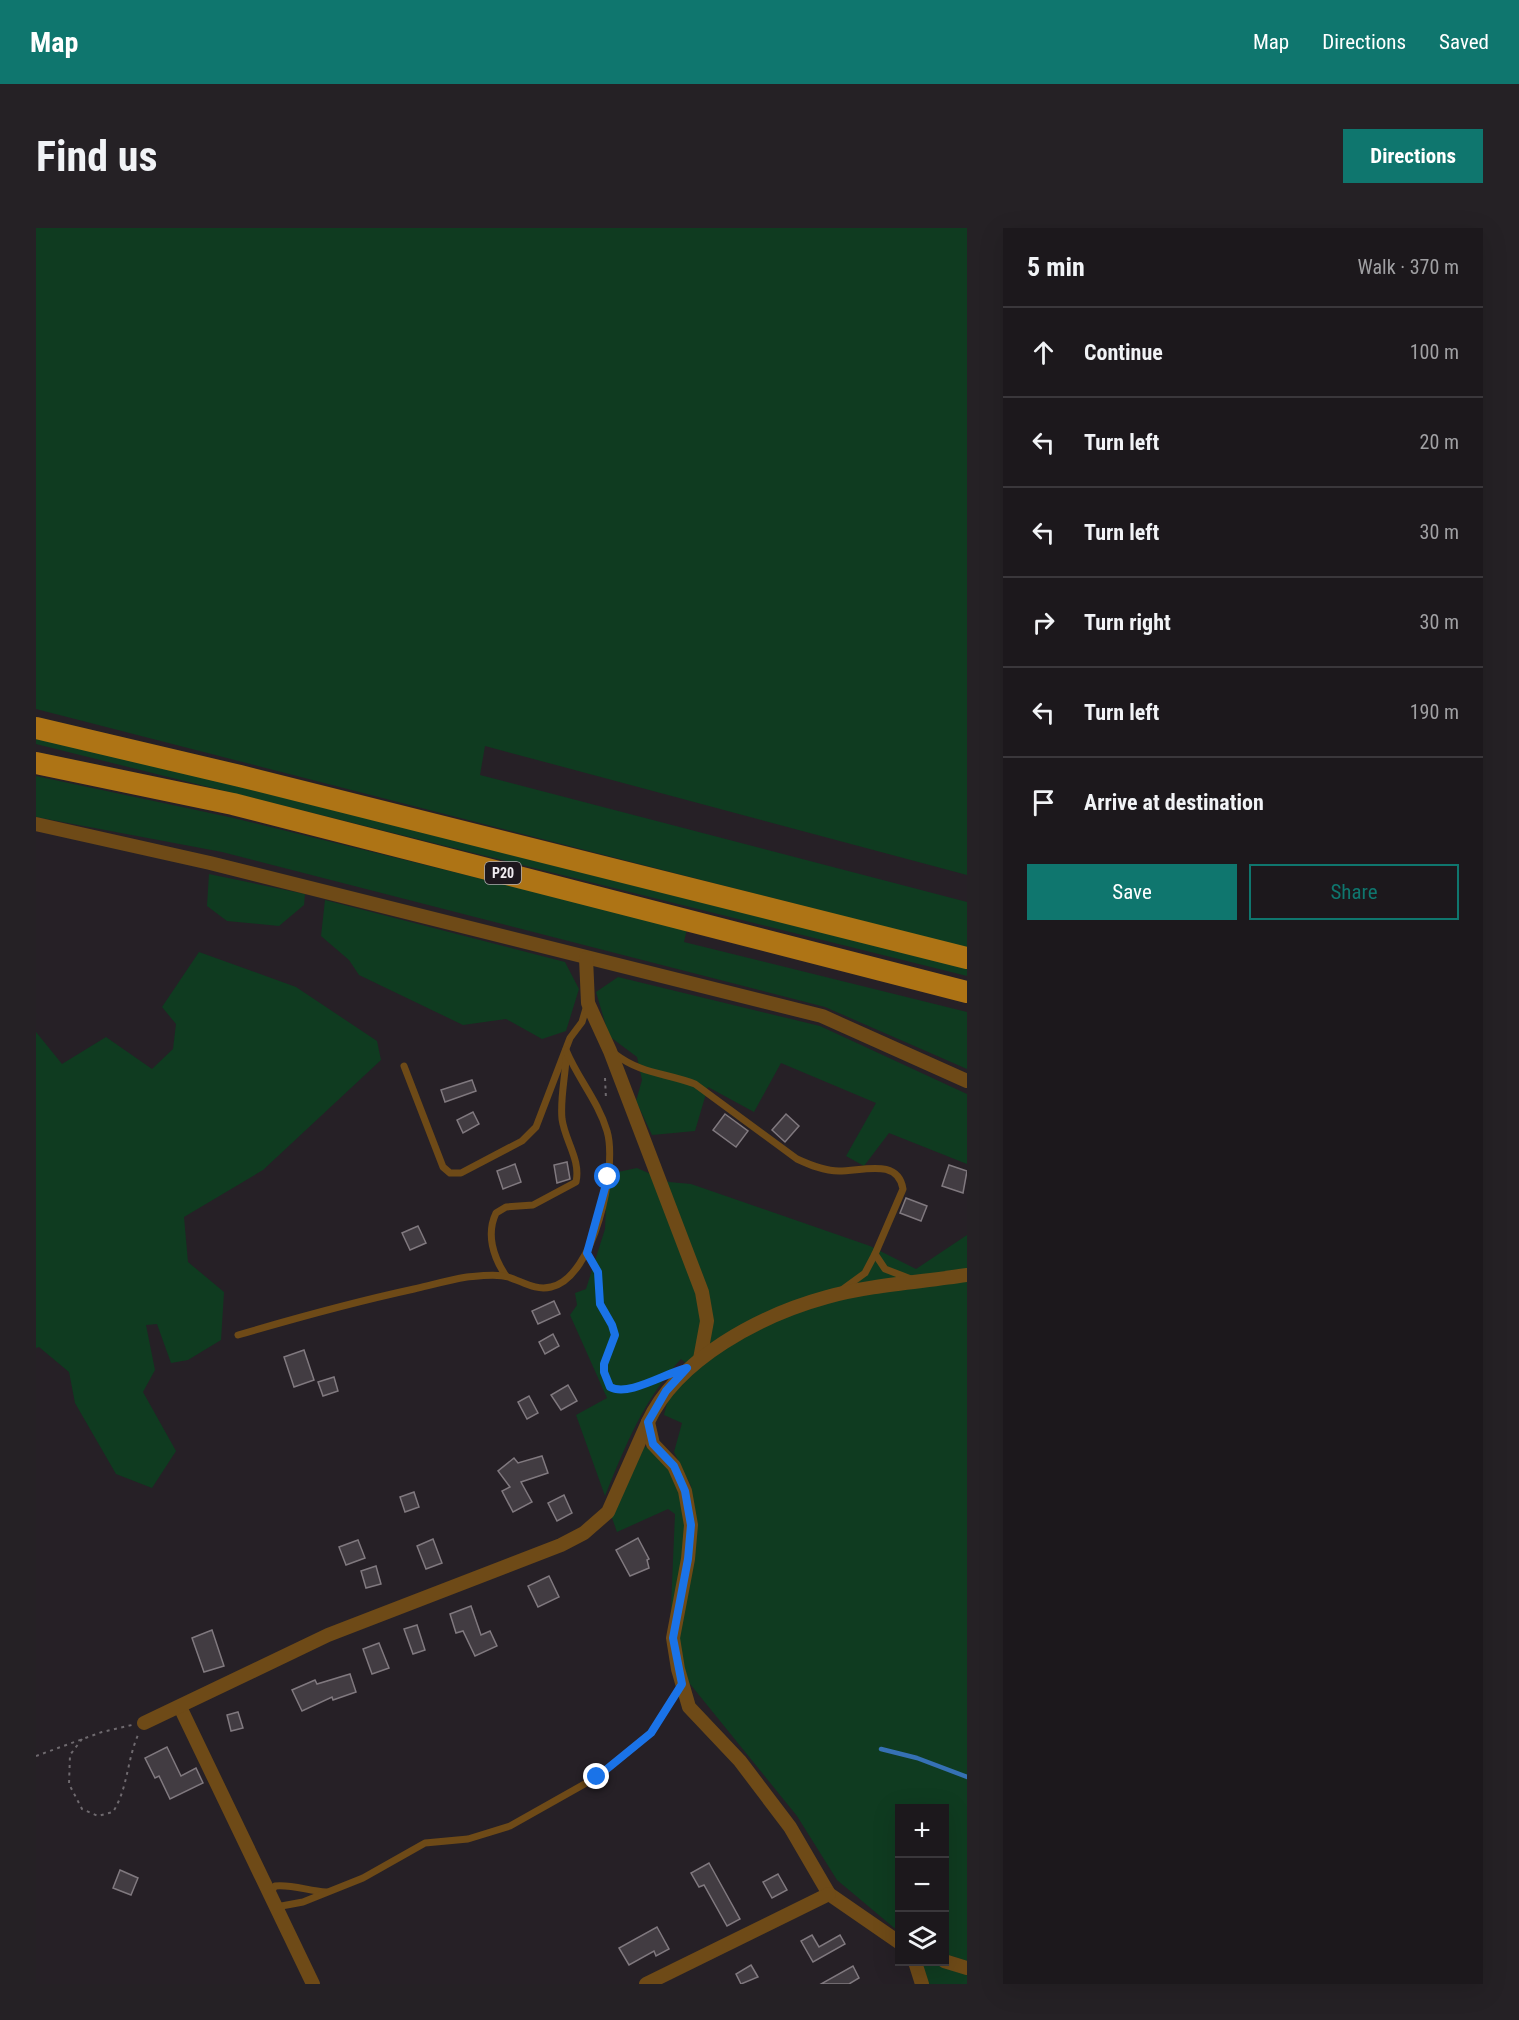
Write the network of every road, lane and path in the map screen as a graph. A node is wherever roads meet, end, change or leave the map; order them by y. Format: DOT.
graph roads {
  1 [pos="36,729"];
  2 [pos="36,763"];
  3 [pos="36,824"];
  4 [pos="586,958"];
  5 [pos="967,958"];
  6 [pos="967,992"];
  7 [pos="588,1003"];
  8 [pos="566,1050"];
  9 [pos="610,1051"];
  10 [pos="404,1066"];
  11 [pos="967,1081"];
  12 [pos="606,1101"];
  13 [pos="587,1253"];
  14 [pos="875,1254"];
  15 [pos="967,1275"];
  16 [pos="506,1276"];
  17 [pos="922,1282"];
  18 [pos="827,1297"];
  19 [pos="238,1335"];
  20 [pos="700,1359"];
  21 [pos="687,1368"];
  22 [pos="648,1422"];
  23 [pos="682,1684"];
  24 [pos="180,1707"];
  25 [pos="144,1723"];
  26 [pos="82,1739"];
  27 [pos="36,1756"];
  28 [pos="328,1892"];
  29 [pos="270,1894"];
  30 [pos="829,1894"];
  31 [pos="276,1907"];
  32 [pos="895,1940"];
  33 [pos="949,1962"];
  34 [pos="916,1966"];
  35 [pos="967,1968"];
  36 [pos="313,1984"];
  37 [pos="646,1984"];
  38 [pos="922,1984"];
  1 -- 5 [label="main road, Р20"];
  2 -- 6 [label="main road, Р20"];
  3 -- 4 [label="street"];
  4 -- 7 [label="street"];
  4 -- 11 [label="street"];
  7 -- 8 [label="lane"];
  7 -- 9 [label="street"];
  8 -- 10 [label="lane"];
  8 -- 13 [label="lane"];
  8 -- 16 [label="lane"];
  9 -- 12 [label="path"];
  9 -- 14 [label="lane"];
  9 -- 20 [label="street"];
  13 -- 16 [label="lane"];
  13 -- 21 [label="path"];
  14 -- 17 [label="lane"];
  14 -- 18 [label="lane"];
  15 -- 17 [label="street"];
  16 -- 19 [label="lane"];
  17 -- 18 [label="street"];
  18 -- 20 [label="street"];
  20 -- 21 [label="street"];
  21 -- 22 [label="street"];
  22 -- 23 [label="street"];
  22 -- 24 [label="street"];
  23 -- 28 [label="lane"];
  23 -- 30 [label="street"];
  24 -- 25 [label="street"];
  24 -- 29 [label="street"];
  25 -- 26 [label="path"];
  25 -- 26 [label="path"];
  26 -- 27 [label="path"];
  28 -- 29 [label="lane"];
  28 -- 31 [label="lane"];
  29 -- 31 [label="street"];
  30 -- 32 [label="street"];
  30 -- 37 [label="street"];
  31 -- 36 [label="street"];
  33 -- 35 [label="street"];
  34 -- 38 [label="street"];
}
